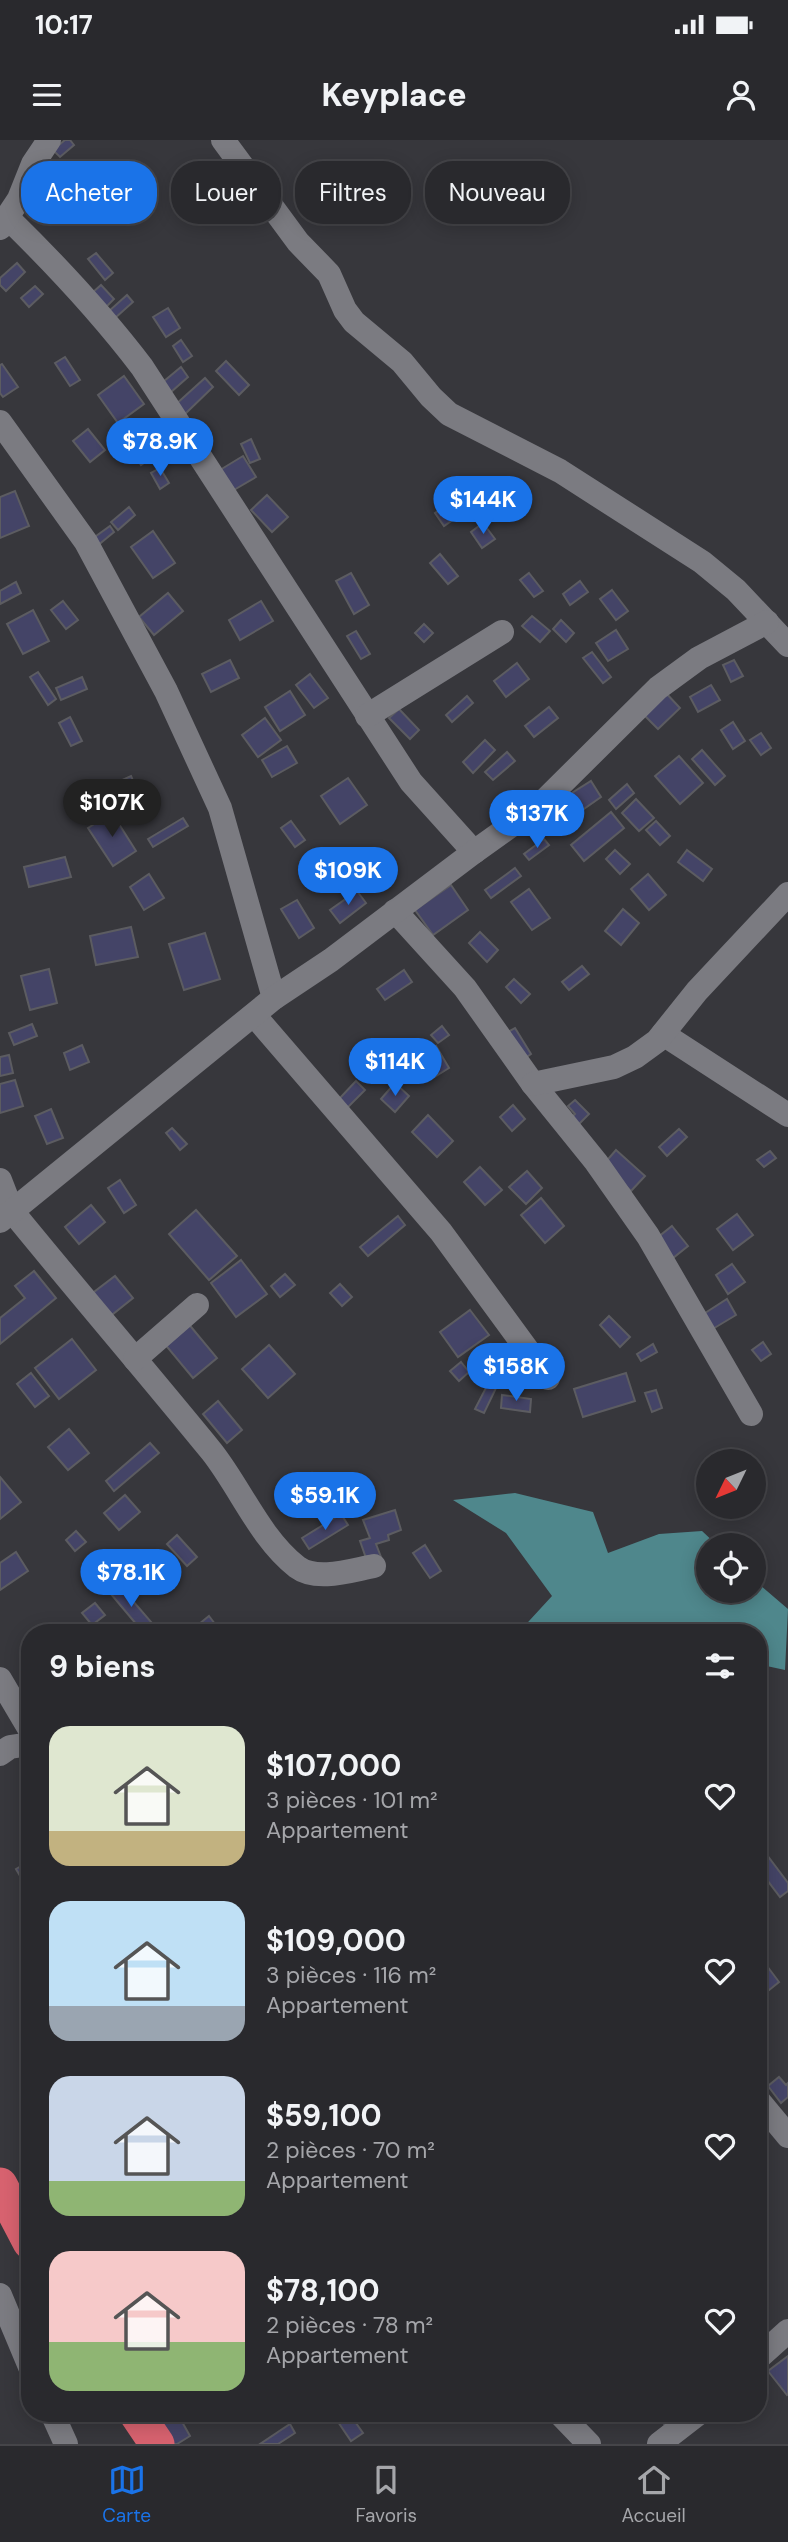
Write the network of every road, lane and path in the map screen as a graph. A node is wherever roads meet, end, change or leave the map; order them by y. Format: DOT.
graph roads {
  1 [pos="49,140"];
  2 [pos="223,140"];
  3 [pos="4,223"];
  4 [pos="0,422"];
  5 [pos="766,622"];
  6 [pos="502,632"];
  7 [pos="788,645"];
  8 [pos="367,716"];
  9 [pos="474,852"];
  10 [pos="788,894"];
  11 [pos="395,911"];
  12 [pos="274,998"];
  13 [pos="254,1014"];
  14 [pos="663,1034"];
  15 [pos="533,1084"];
  16 [pos="788,1115"];
  17 [pos="0,1180"];
  18 [pos="6,1216"];
  19 [pos="197,1305"];
  20 [pos="135,1359"];
  21 [pos="548,1378"];
  22 [pos="751,1414"];
  23 [pos="374,1566"];
  24 [pos="0,1679"];
  25 [pos="21,1715"];
  26 [pos="21,1745"];
  27 [pos="0,1754"];
  28 [pos="767,2111"];
  29 [pos="788,2136"];
  30 [pos="0,2185"];
  31 [pos="21,2225"];
  32 [pos="0,2295"];
  33 [pos="788,2331"];
  34 [pos="21,2345"];
  35 [pos="767,2350"];
  36 [pos="56,2422"];
  37 [pos="142,2422"];
  38 [pos="568,2422"];
  39 [pos="687,2422"];
  40 [pos="66,2444"];
  41 [pos="157,2444"];
  42 [pos="589,2444"];
  43 [pos="659,2444"];
  1 -- 3 [label="street"];
  2 -- 5 [label="street"];
  3 -- 8 [label="street"];
  4 -- 12 [label="street"];
  5 -- 7 [label="street"];
  5 -- 9 [label="street"];
  6 -- 8 [label="street"];
  8 -- 9 [label="street"];
  9 -- 11 [label="street"];
  10 -- 14 [label="street"];
  11 -- 12 [label="street"];
  11 -- 15 [label="street"];
  12 -- 13 [label="street"];
  13 -- 18 [label="street"];
  13 -- 21 [label="street"];
  14 -- 15 [label="street"];
  14 -- 16 [label="street"];
  15 -- 22 [label="street"];
  17 -- 18 [label="street"];
  18 -- 20 [label="street"];
  19 -- 20 [label="street"];
  20 -- 23 [label="street"];
  24 -- 25 [label="street"];
  26 -- 27 [label="street"];
  28 -- 29 [label="street"];
  30 -- 31 [label="highway"];
  32 -- 34 [label="street"];
  33 -- 35 [label="street"];
  36 -- 40 [label="street"];
  37 -- 41 [label="highway"];
  38 -- 42 [label="street"];
  39 -- 43 [label="street"];
}
